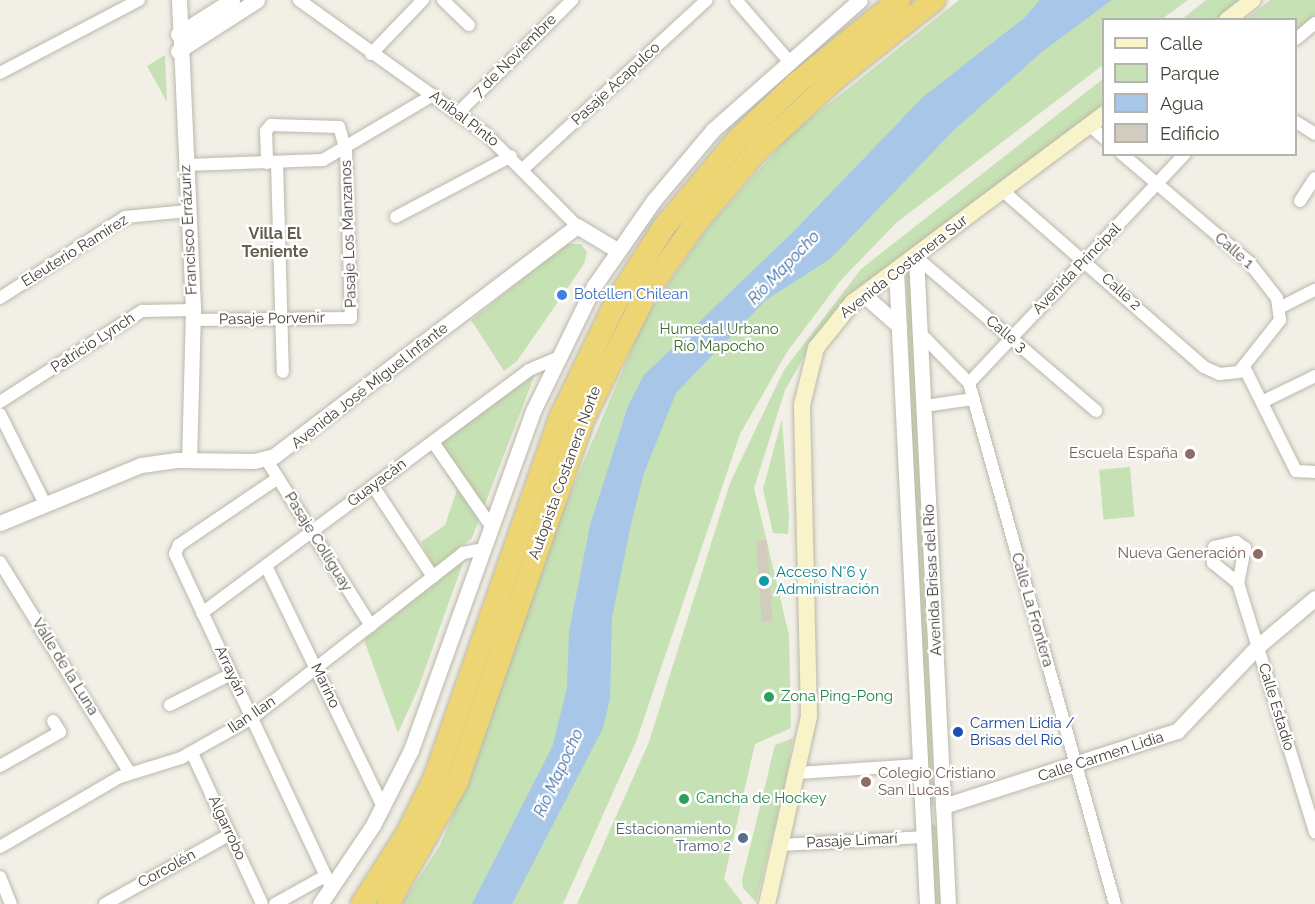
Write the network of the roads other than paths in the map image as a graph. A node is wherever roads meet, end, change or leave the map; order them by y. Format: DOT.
graph roads {
  1 [pos="139,0"];
  2 [pos="179,0"];
  3 [pos="232,0"];
  4 [pos="257,0"];
  5 [pos="299,0"];
  6 [pos="423,0"];
  7 [pos="443,0"];
  8 [pos="572,0"];
  9 [pos="707,0"];
  10 [pos="736,0"];
  11 [pos="860,0"];
  12 [pos="899,0"];
  13 [pos="934,0"];
  14 [pos="1252,0"];
  15 [pos="1230,18"];
  16 [pos="1315,23"];
  17 [pos="469,25"];
  18 [pos="178,34"];
  19 [pos="1297,38"];
  20 [pos="178,51"];
  21 [pos="371,54"];
  22 [pos="788,60"];
  23 [pos="0,73"];
  24 [pos="433,95"];
  25 [pos="458,113"];
  26 [pos="1102,115"];
  27 [pos="1297,123"];
  28 [pos="1089,125"];
  29 [pos="1315,134"];
  30 [pos="1102,136"];
  31 [pos="346,151"];
  32 [pos="511,156"];
  33 [pos="1124,156"];
  34 [pos="1183,156"];
  35 [pos="272,163"];
  36 [pos="186,165"];
  37 [pos="524,168"];
  38 [pos="1315,178"];
  39 [pos="1157,185"];
  40 [pos="1003,190"];
  41 [pos="1300,201"];
  42 [pos="188,211"];
  43 [pos="396,217"];
  44 [pos="577,226"];
  45 [pos="617,250"];
  46 [pos="916,256"];
  47 [pos="1085,260"];
  48 [pos="896,270"];
  49 [pos="1315,290"];
  50 [pos="863,294"];
  51 [pos="0,298"];
  52 [pos="1281,307"];
  53 [pos="193,315"];
  54 [pos="351,318"];
  55 [pos="281,319"];
  56 [pos="899,326"];
  57 [pos="921,334"];
  58 [pos="1012,338"];
  59 [pos="555,359"];
  60 [pos="1245,369"];
  61 [pos="283,372"];
  62 [pos="1315,376"];
  63 [pos="969,383"];
  64 [pos="973,399"];
  65 [pos="0,402"];
  66 [pos="1262,402"];
  67 [pos="926,406"];
  68 [pos="1096,411"];
  69 [pos="0,414"];
  70 [pos="189,438"];
  71 [pos="433,442"];
  72 [pos="266,459"];
  73 [pos="189,460"];
  74 [pos="153,462"];
  75 [pos="1315,472"];
  76 [pos="278,478"];
  77 [pos="374,486"];
  78 [pos="45,504"];
  79 [pos="0,523"];
  80 [pos="491,526"];
  81 [pos="312,532"];
  82 [pos="484,549"];
  83 [pos="0,562"];
  84 [pos="266,566"];
  85 [pos="433,577"];
  86 [pos="1238,583"];
  87 [pos="1315,598"];
  88 [pos="202,613"];
  89 [pos="371,626"];
  90 [pos="1257,647"];
  91 [pos="317,668"];
  92 [pos="231,674"];
  93 [pos="170,705"];
  94 [pos="252,718"];
  95 [pos="53,721"];
  96 [pos="192,753"];
  97 [pos="919,765"];
  98 [pos="1076,765"];
  99 [pos="0,766"];
  100 [pos="129,772"];
  101 [pos="798,773"];
  102 [pos="943,806"];
  103 [pos="383,807"];
  104 [pos="1315,832"];
  105 [pos="230,834"];
  106 [pos="922,837"];
  107 [pos="781,845"];
  108 [pos="0,847"];
  109 [pos="0,877"];
  110 [pos="328,882"];
  111 [pos="11,904"];
  112 [pos="105,904"];
  113 [pos="262,904"];
  114 [pos="275,904"];
  115 [pos="321,904"];
  116 [pos="362,904"];
  117 [pos="388,904"];
  118 [pos="767,904"];
  119 [pos="927,904"];
  120 [pos="948,904"];
  121 [pos="1115,904"];
  1 -- 23 [label="street"];
  2 -- 18 [label="street, Francisco Errázuriz"];
  3 -- 18 [label="street"];
  4 -- 20 [label="street"];
  5 -- 21 [label="street, Aníbal Pinto"];
  6 -- 21 [label="street"];
  7 -- 17 [label="street"];
  8 -- 25 [label="street, 7 de Noviembre"];
  9 -- 37 [label="street, Pasaje Acapulco"];
  10 -- 22 [label="street"];
  11 -- 22 [label="street"];
  12 -- 116 [label="highway, Autopista Costanera Norte"];
  13 -- 117 [label="highway, Autopista Costanera Norte"];
  14 -- 15 [label="main road"];
  16 -- 19 [label="street"];
  18 -- 20 [label="street, Francisco Errázuriz"];
  20 -- 36 [label="street, Francisco Errázuriz"];
  21 -- 24 [label="street, Aníbal Pinto"];
  22 -- 45 [label="street"];
  24 -- 25 [label="street, Aníbal Pinto"];
  24 -- 31 [label="street"];
  25 -- 32 [label="street, Aníbal Pinto"];
  26 -- 28 [label="main road, Avenida Costanera Sur"];
  27 -- 29 [label="street"];
  28 -- 30 [label="street"];
  28 -- 40 [label="main road, Avenida Costanera Sur"];
  31 -- 35 [label="street"];
  31 -- 35 [label="street"];
  31 -- 54 [label="street, Pasaje Los Manzanos"];
  32 -- 37 [label="street, Aníbal Pinto"];
  32 -- 43 [label="street"];
  33 -- 39 [label="street, Calle 1"];
  34 -- 39 [label="street, Avenida Principal"];
  35 -- 36 [label="street"];
  35 -- 55 [label="street"];
  36 -- 42 [label="street, Francisco Errázuriz"];
  37 -- 44 [label="street, Aníbal Pinto"];
  38 -- 41 [label="street"];
  39 -- 47 [label="street, Avenida Principal"];
  39 -- 52 [label="street, Calle 1"];
  40 -- 46 [label="main road, Avenida Costanera Sur"];
  40 -- 47 [label="street, Calle 2"];
  42 -- 51 [label="street, Eleuterio Ramírez"];
  42 -- 53 [label="street, Francisco Errázuriz"];
  44 -- 45 [label="street, Aníbal Pinto"];
  44 -- 72 [label="street, Avenida José Miguel Infante"];
  45 -- 59 [label="street"];
  46 -- 48 [label="main road, Avenida Costanera Sur"];
  46 -- 57 [label="street, Avenida Brisas del Río"];
  46 -- 58 [label="street, Calle 3"];
  47 -- 58 [label="street, Avenida Principal"];
  47 -- 60 [label="street, Calle 2"];
  48 -- 50 [label="main road, Avenida Costanera Sur"];
  48 -- 56 [label="street, Avenida Brisas del Río"];
  49 -- 52 [label="street"];
  50 -- 56 [label="street"];
  50 -- 101 [label="main road, Avenida Costanera Sur"];
  52 -- 60 [label="street"];
  53 -- 55 [label="street, Pasaje Porvenir"];
  53 -- 65 [label="street, Patricio Lynch"];
  53 -- 70 [label="street, Francisco Errázuriz"];
  54 -- 55 [label="street, Pasaje Porvenir"];
  55 -- 61 [label="street"];
  56 -- 97 [label="street, Avenida Brisas del Río"];
  57 -- 63 [label="street"];
  57 -- 67 [label="street, Avenida Brisas del Río"];
  58 -- 63 [label="street, Avenida Principal"];
  58 -- 68 [label="street, Calle 3"];
  59 -- 71 [label="street, Guayacán"];
  59 -- 80 [label="street"];
  60 -- 66 [label="street"];
  62 -- 66 [label="street"];
  63 -- 64 [label="street, Calle La Frontera"];
  64 -- 67 [label="street"];
  64 -- 98 [label="street, Calle La Frontera"];
  66 -- 75 [label="street"];
  67 -- 102 [label="street, Avenida Brisas del Río"];
  69 -- 78 [label="street"];
  70 -- 73 [label="street, Francisco Errázuriz"];
  70 -- 74 [label="street"];
  71 -- 77 [label="street, Guayacán"];
  71 -- 80 [label="street"];
  72 -- 73 [label="street, Avenida José Miguel Infante"];
  72 -- 76 [label="street, Pasaje Colliguay"];
  73 -- 74 [label="street, Avenida José Miguel Infante"];
  74 -- 78 [label="street, Avenida José Miguel Infante"];
  76 -- 81 [label="street, Pasaje Colliguay"];
  76 -- 88 [label="street, Arrayán"];
  77 -- 81 [label="street, Guayacán"];
  77 -- 85 [label="street"];
  78 -- 79 [label="street, Avenida José Miguel Infante"];
  80 -- 82 [label="street"];
  81 -- 84 [label="street, Guayacán"];
  81 -- 89 [label="street, Pasaje Colliguay"];
  82 -- 85 [label="street, Ilan Ilan"];
  82 -- 103 [label="street"];
  83 -- 100 [label="street, Valle de la Luna"];
  84 -- 88 [label="street, Guayacán"];
  84 -- 91 [label="street, Marino"];
  85 -- 89 [label="street, Ilan Ilan"];
  86 -- 90 [label="street, Calle Estadio"];
  87 -- 90 [label="street, Calle Carmen Lidia"];
  88 -- 92 [label="street, Arrayán"];
  89 -- 91 [label="street, Ilan Ilan"];
  90 -- 98 [label="street, Calle Carmen Lidia"];
  90 -- 104 [label="street, Calle Estadio"];
  91 -- 94 [label="street, Ilan Ilan"];
  91 -- 103 [label="street, Marino"];
  92 -- 93 [label="street"];
  92 -- 94 [label="street, Arrayán"];
  94 -- 96 [label="street, Ilan Ilan"];
  94 -- 110 [label="street, Arrayán"];
  95 -- 99 [label="street"];
  96 -- 100 [label="street, Ilan Ilan"];
  96 -- 105 [label="street, Algarrobo"];
  97 -- 101 [label="street"];
  97 -- 106 [label="street, Avenida Brisas del Río"];
  98 -- 102 [label="street, Calle Carmen Lidia"];
  98 -- 121 [label="street, Calle La Frontera"];
  100 -- 108 [label="street, Ilan Ilan"];
  101 -- 107 [label="main road, Avenida Costanera Sur"];
  102 -- 120 [label="street, Avenida Brisas del Río"];
  103 -- 110 [label="street"];
  105 -- 112 [label="street, Corcolén"];
  105 -- 113 [label="street, Algarrobo"];
  106 -- 107 [label="street, Pasaje Limarí"];
  106 -- 119 [label="street, Avenida Brisas del Río"];
  107 -- 118 [label="main road, Avenida Costanera Sur"];
  109 -- 111 [label="street"];
  110 -- 114 [label="street"];
  110 -- 115 [label="street"];
}
